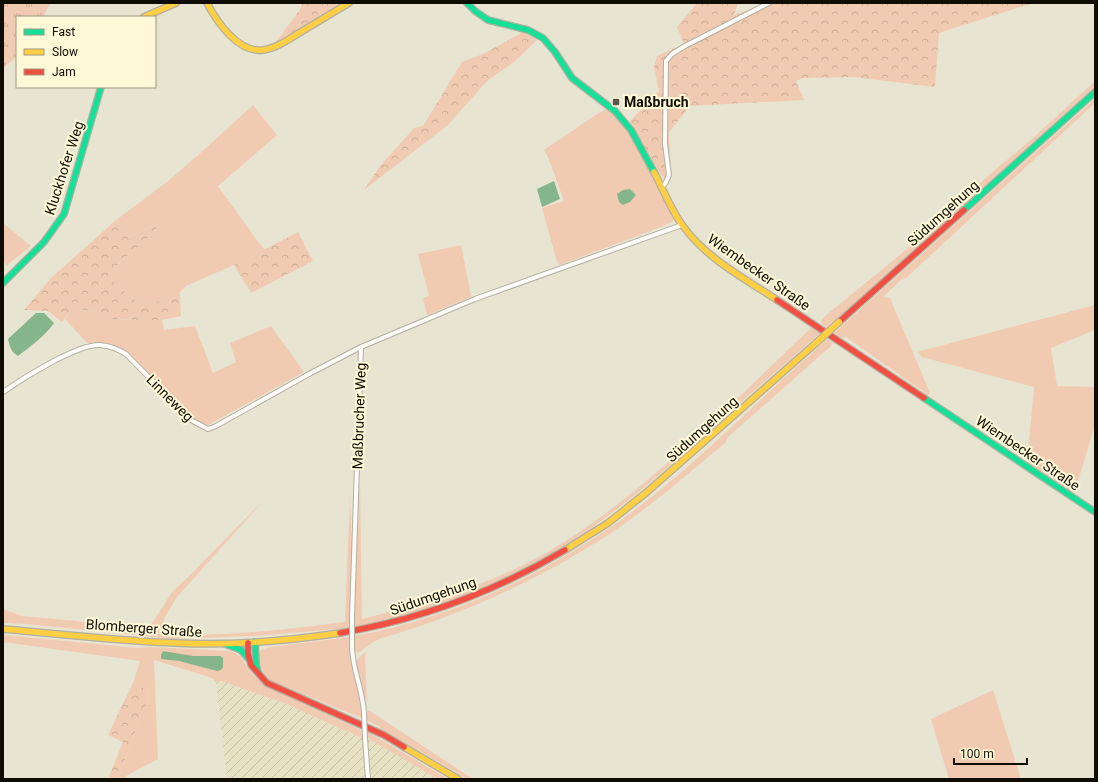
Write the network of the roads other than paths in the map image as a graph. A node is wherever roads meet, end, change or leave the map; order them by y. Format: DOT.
graph roads {
  1 [pos="176,3"];
  2 [pos="207,3"];
  3 [pos="349,3"];
  4 [pos="467,3"];
  5 [pos="769,3"];
  6 [pos="146,16"];
  7 [pos="101,88"];
  8 [pos="1095,92"];
  9 [pos="663,186"];
  10 [pos="682,225"];
  11 [pos="3,283"];
  12 [pos="361,347"];
  13 [pos="3,392"];
  14 [pos="1095,512"];
  15 [pos="3,629"];
  16 [pos="255,642"];
  17 [pos="248,643"];
  18 [pos="223,644"];
  19 [pos="249,659"];
  20 [pos="259,674"];
  21 [pos="368,779"];
  22 [pos="458,779"];
  1 -- 6 [label="street"];
  2 -- 3 [label="street"];
  4 -- 9 [label="street, Wiembecker Straße"];
  5 -- 9 [label="street"];
  7 -- 11 [label="street, Kluckhofer Weg"];
  8 -- 16 [label="street, Südumgehung, bridge"];
  9 -- 10 [label="street, Wiembecker Straße"];
  10 -- 12 [label="street, Maßbrucher Weg"];
  10 -- 14 [label="street, Wiembecker Straße"];
  12 -- 13 [label="street, Linneweg"];
  12 -- 21 [label="street, Maßbrucher Weg, bridge"];
  15 -- 18 [label="street, Blomberger Straße"];
  16 -- 17 [label="street, Südumgehung"];
  16 -- 20 [label="street"];
  17 -- 18 [label="street, Blomberger Straße"];
  17 -- 19 [label="street"];
  18 -- 19 [label="street"];
  19 -- 20 [label="street"];
  20 -- 22 [label="street"];
}
